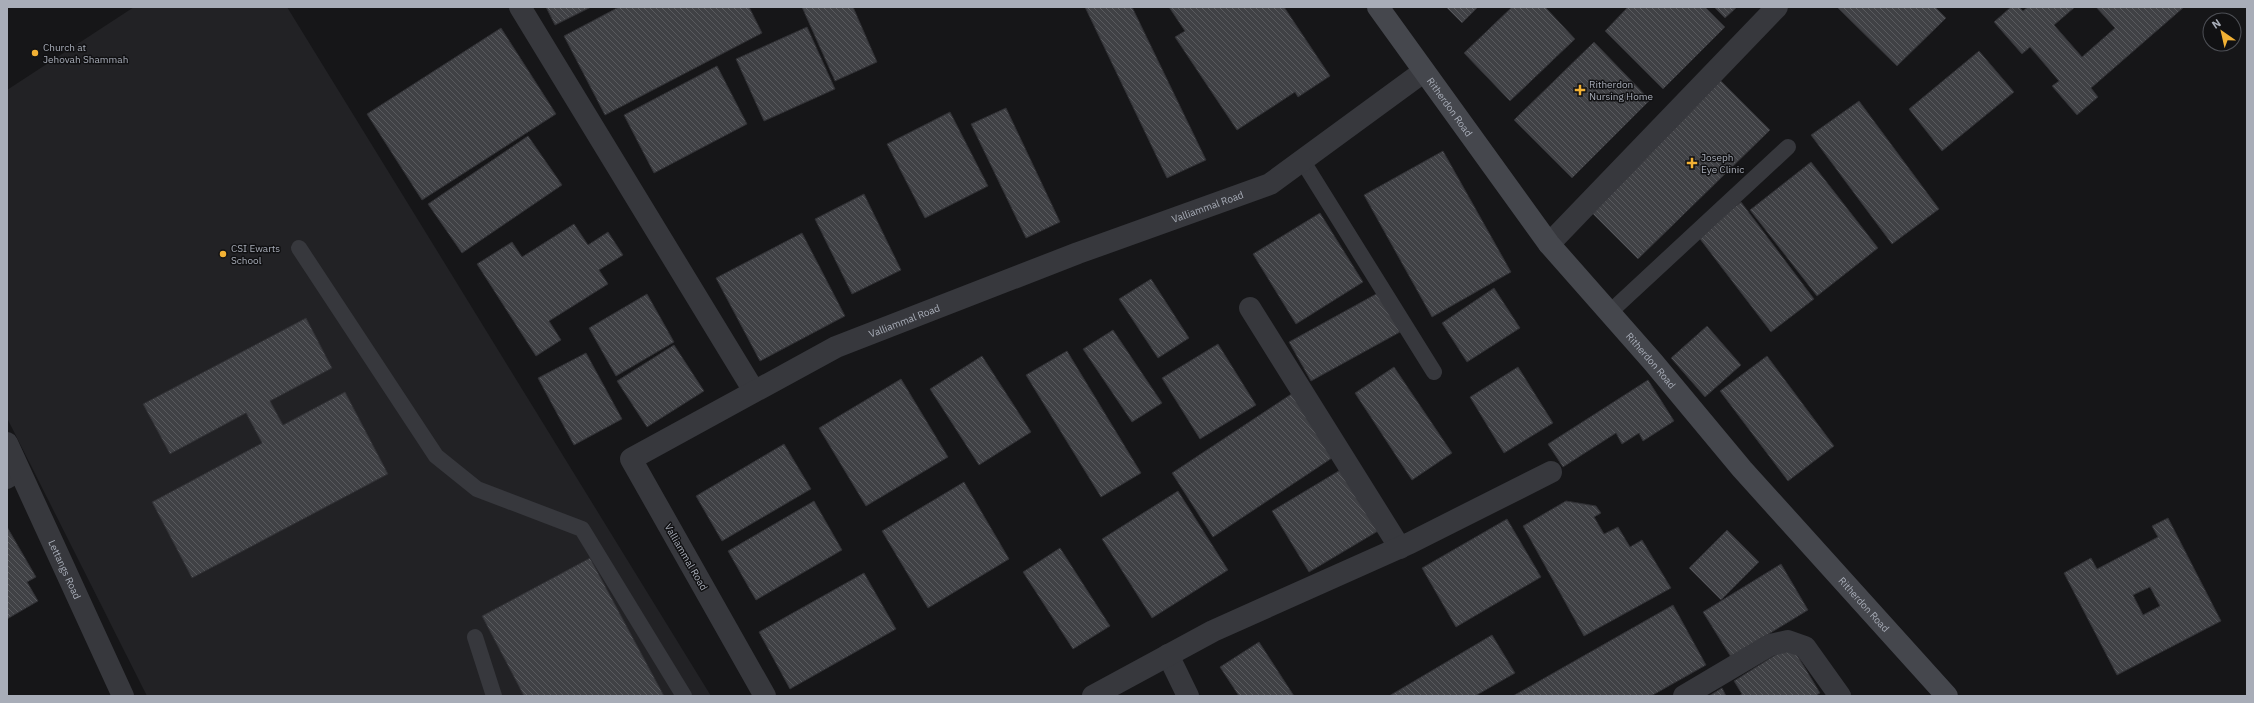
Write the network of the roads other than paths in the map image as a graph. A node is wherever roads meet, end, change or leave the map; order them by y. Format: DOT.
graph roads {
  1 [pos="520,7"];
  2 [pos="1378,7"];
  3 [pos="1777,7"];
  4 [pos="1424,72"];
  5 [pos="1788,147"];
  6 [pos="1302,160"];
  7 [pos="1549,244"];
  8 [pos="299,248"];
  9 [pos="1250,308"];
  10 [pos="1609,313"];
  11 [pos="1434,372"];
  12 [pos="754,391"];
  13 [pos="7,443"];
  14 [pos="1551,472"];
  15 [pos="14,477"];
  16 [pos="1400,548"];
  17 [pos="475,637"];
  18 [pos="1168,655"];
  19 [pos="123,696"];
  20 [pos="494,696"];
  21 [pos="684,696"];
  22 [pos="766,696"];
  23 [pos="1093,696"];
  24 [pos="1188,696"];
  25 [pos="1684,696"];
  26 [pos="1840,696"];
  27 [pos="1946,696"];
  1 -- 12 [label="street"];
  2 -- 4 [label="main road, Ritherdon Road"];
  3 -- 7 [label="street"];
  4 -- 6 [label="street, Valliammal Road"];
  4 -- 7 [label="main road, Ritherdon Road"];
  5 -- 10 [label="lane"];
  6 -- 11 [label="lane"];
  6 -- 12 [label="street, Valliammal Road"];
  7 -- 10 [label="main road, Ritherdon Road"];
  8 -- 21 [label="lane"];
  9 -- 16 [label="street"];
  10 -- 27 [label="main road, Ritherdon Road"];
  12 -- 22 [label="street, Valliammal Road"];
  13 -- 15 [label="street, Lettangs Road"];
  14 -- 16 [label="street"];
  15 -- 19 [label="street, Lettangs Road"];
  16 -- 18 [label="street"];
  17 -- 20 [label="lane"];
  18 -- 23 [label="street"];
  18 -- 24 [label="street"];
  25 -- 26 [label="street"];
}
